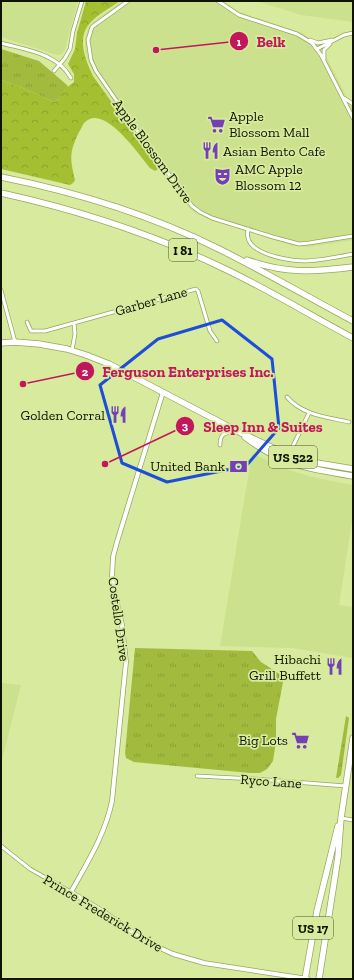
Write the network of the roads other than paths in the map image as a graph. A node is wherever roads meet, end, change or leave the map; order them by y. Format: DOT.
graph roads {
  1 [pos="82,1"];
  2 [pos="128,1"];
  3 [pos="218,1"];
  4 [pos="353,33"];
  5 [pos="339,37"];
  6 [pos="307,39"];
  7 [pos="1,43"];
  8 [pos="317,49"];
  9 [pos="324,61"];
  10 [pos="60,64"];
  11 [pos="54,71"];
  12 [pos="71,78"];
  13 [pos="342,97"];
  14 [pos="353,104"];
  15 [pos="353,108"];
  16 [pos="349,110"];
  17 [pos="353,118"];
  18 [pos="1,177"];
  19 [pos="1,193"];
  20 [pos="248,229"];
  21 [pos="353,236"];
  22 [pos="220,249"];
  23 [pos="353,254"];
  24 [pos="353,267"];
  25 [pos="1,290"];
  26 [pos="353,321"];
  27 [pos="27,322"];
  28 [pos="74,323"];
  29 [pos="353,338"];
  30 [pos="217,341"];
  31 [pos="15,342"];
  32 [pos="1,343"];
  33 [pos="72,350"];
  34 [pos="163,392"];
  35 [pos="287,396"];
  36 [pos="309,413"];
  37 [pos="349,422"];
  38 [pos="237,431"];
  39 [pos="220,445"];
  40 [pos="290,456"];
  41 [pos="290,463"];
  42 [pos="353,469"];
  43 [pos="353,476"];
  44 [pos="353,738"];
  45 [pos="197,776"];
  46 [pos="346,786"];
  47 [pos="341,818"];
  48 [pos="353,820"];
  49 [pos="1,846"];
  50 [pos="71,892"];
  51 [pos="306,979"];
  52 [pos="319,979"];
  1 -- 10 [label="street"];
  2 -- 20 [label="street, Apple Blossom Drive"];
  3 -- 6 [label="street"];
  4 -- 5 [label="street"];
  5 -- 6 [label="street"];
  5 -- 8 [label="street"];
  5 -- 9 [label="street"];
  6 -- 8 [label="street"];
  7 -- 10 [label="street"];
  8 -- 9 [label="street"];
  9 -- 13 [label="street"];
  10 -- 11 [label="street"];
  10 -- 12 [label="street"];
  13 -- 14 [label="street"];
  13 -- 16 [label="street"];
  15 -- 16 [label="street"];
  16 -- 17 [label="street"];
  18 -- 22 [label="highway, I 81"];
  19 -- 29 [label="highway, I 81"];
  20 -- 21 [label="street, Apple Blossom Drive"];
  20 -- 23 [label="street"];
  22 -- 24 [label="highway"];
  22 -- 26 [label="highway, I 81"];
  25 -- 31 [label="street"];
  27 -- 28 [label="street, Garber Lane"];
  28 -- 30 [label="street, Garber Lane"];
  28 -- 33 [label="street"];
  31 -- 32 [label="highway, US 522"];
  31 -- 33 [label="highway, US 522"];
  33 -- 34 [label="highway, US 522"];
  34 -- 38 [label="highway, US 522"];
  34 -- 50 [label="street, Costello Drive"];
  35 -- 36 [label="street"];
  36 -- 37 [label="street"];
  36 -- 40 [label="street"];
  38 -- 39 [label="street"];
  38 -- 40 [label="highway, US 522"];
  38 -- 41 [label="highway, US 522"];
  40 -- 41 [label="street"];
  40 -- 42 [label="highway, US 522"];
  41 -- 43 [label="highway, US 522"];
  44 -- 46 [label="highway, US 17"];
  45 -- 46 [label="street, Ryco Lane"];
  46 -- 47 [label="highway, US 17"];
  47 -- 48 [label="street"];
  47 -- 51 [label="highway, US 17"];
  47 -- 52 [label="highway, US 17"];
  49 -- 50 [label="street, Prince Frederick Drive"];
  50 -- 51 [label="street, Prince Frederick Drive"];
}
